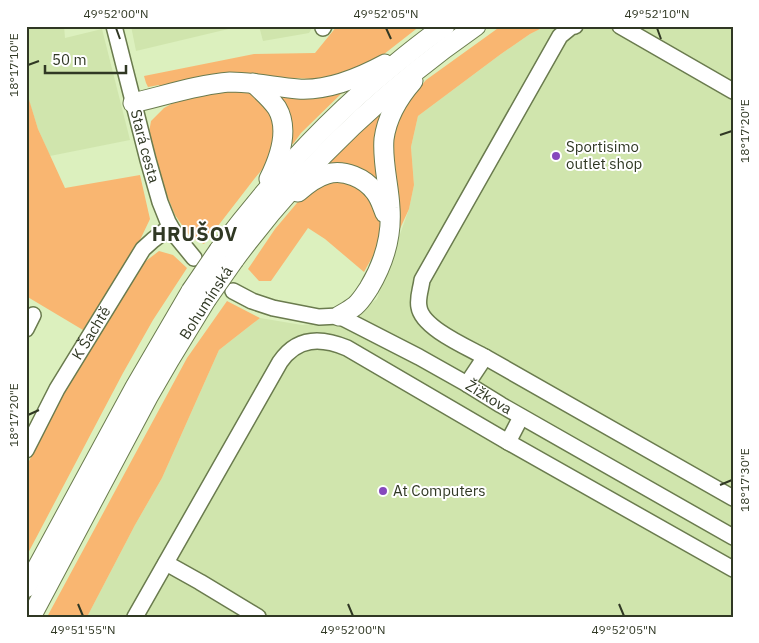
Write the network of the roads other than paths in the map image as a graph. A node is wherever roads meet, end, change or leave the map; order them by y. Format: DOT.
graph roads {
  1 [pos="114,26"];
  2 [pos="476,26"];
  3 [pos="575,26"];
  4 [pos="620,26"];
  5 [pos="448,35"];
  6 [pos="412,51"];
  7 [pos="253,83"];
  8 [pos="733,91"];
  9 [pos="133,104"];
  10 [pos="257,215"];
  11 [pos="170,227"];
  12 [pos="389,232"];
  13 [pos="194,258"];
  14 [pos="233,290"];
  15 [pos="199,295"];
  16 [pos="339,316"];
  17 [pos="485,357"];
  18 [pos="467,384"];
  19 [pos="522,417"];
  20 [pos="508,442"];
  21 [pos="26,450"];
  22 [pos="733,498"];
  23 [pos="733,537"];
  24 [pos="166,563"];
  25 [pos="733,569"];
  26 [pos="26,588"];
  27 [pos="31,617"];
  28 [pos="135,617"];
  29 [pos="258,617"];
  1 -- 9 [label="street, Stará cesta"];
  2 -- 5 [label="main road, Bohumínská"];
  3 -- 17 [label="street"];
  4 -- 8 [label="street"];
  5 -- 6 [label="main road, Bohumínská"];
  5 -- 10 [label="main road, Bohumínská"];
  5 -- 12 [label="main road"];
  6 -- 7 [label="main road"];
  6 -- 10 [label="main road, Bohumínská"];
  7 -- 9 [label="main road"];
  7 -- 10 [label="main road"];
  9 -- 11 [label="street, Stará cesta"];
  10 -- 12 [label="main road"];
  10 -- 15 [label="main road, Bohumínská, bridge"];
  11 -- 13 [label="street, Stará cesta"];
  11 -- 21 [label="street, K Šachtě"];
  12 -- 16 [label="main road"];
  14 -- 16 [label="street, Žižkova"];
  15 -- 26 [label="main road, Bohumínská"];
  15 -- 27 [label="main road, Bohumínská"];
  16 -- 18 [label="street, Žižkova"];
  17 -- 18 [label="street"];
  17 -- 22 [label="street"];
  18 -- 19 [label="street, Žižkova"];
  19 -- 20 [label="street"];
  19 -- 23 [label="street, Žižkova"];
  20 -- 24 [label="street"];
  20 -- 25 [label="street"];
  24 -- 28 [label="street"];
  24 -- 29 [label="street"];
}
